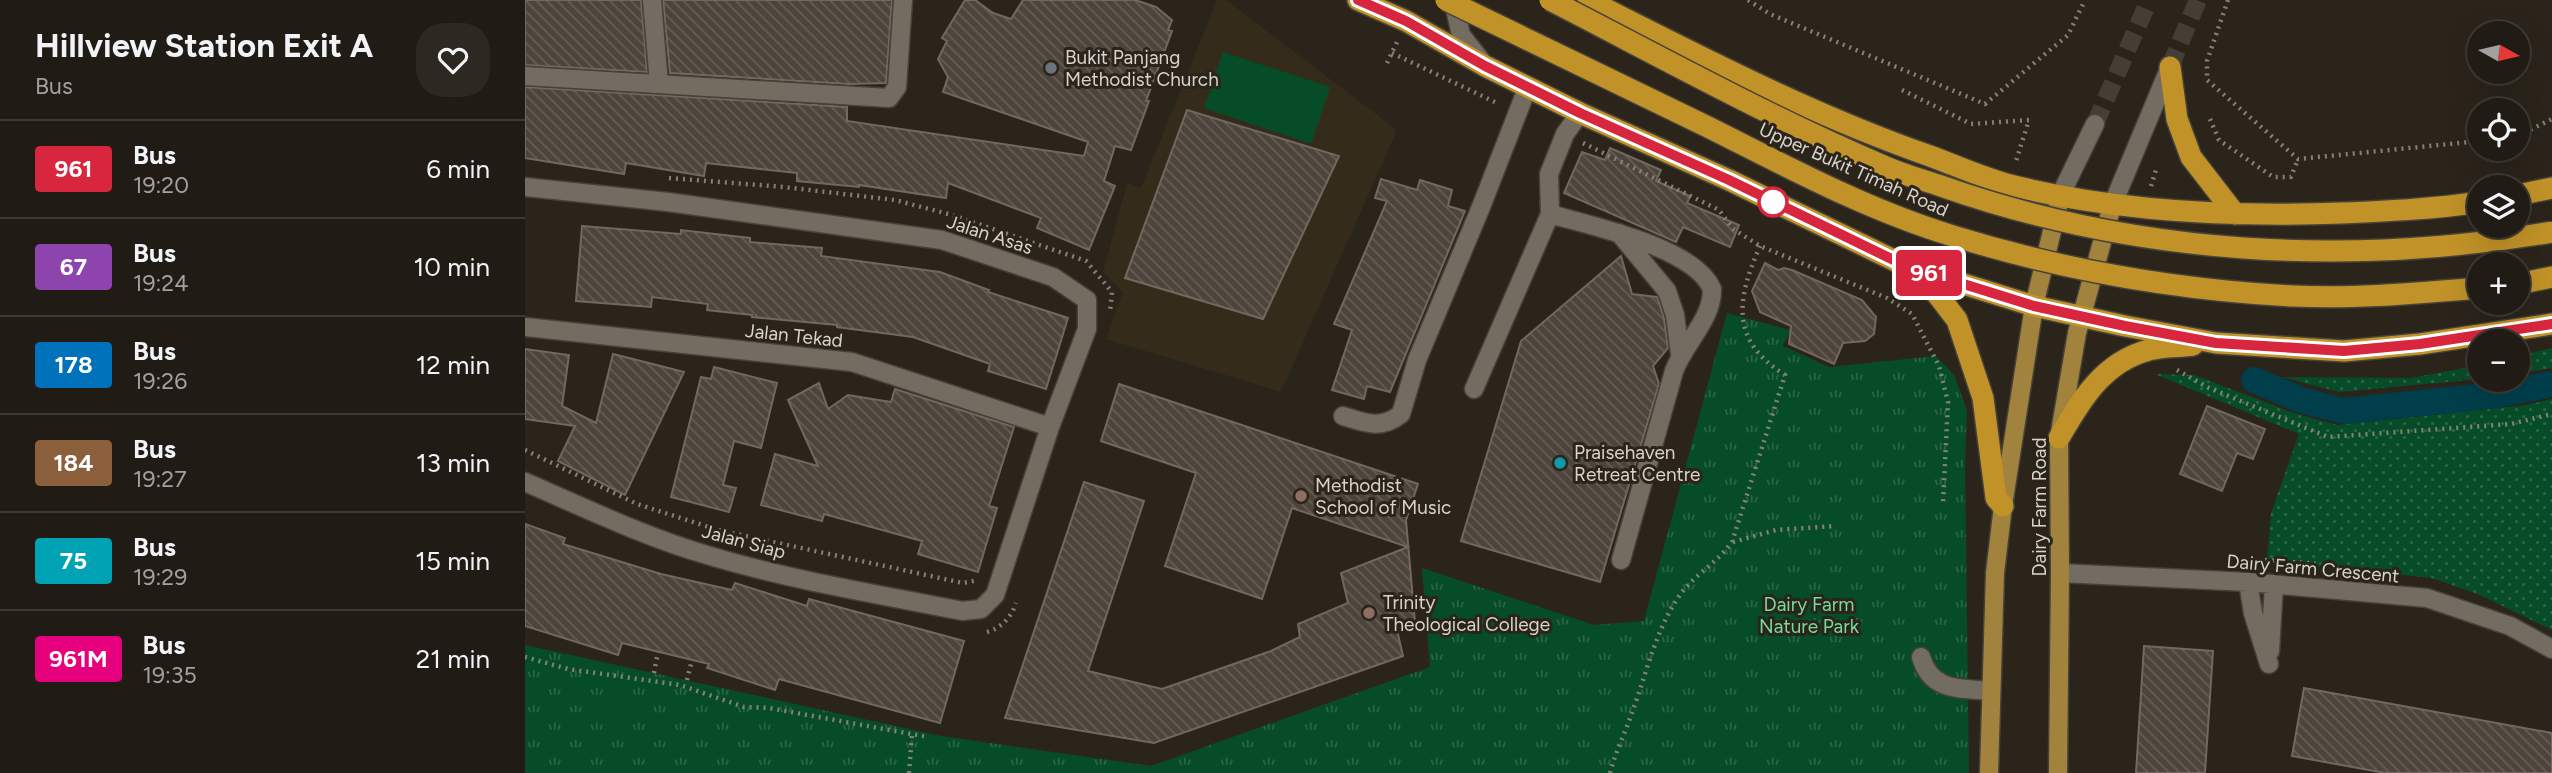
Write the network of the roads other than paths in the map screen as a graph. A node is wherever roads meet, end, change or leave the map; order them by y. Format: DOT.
graph roads {
  1 [pos="652,0"];
  2 [pos="903,0"];
  3 [pos="1358,0"];
  4 [pos="1446,0"];
  5 [pos="1453,0"];
  6 [pos="1550,0"];
  7 [pos="1588,0"];
  8 [pos="1485,66"];
  9 [pos="2170,67"];
  10 [pos="525,76"];
  11 [pos="659,83"];
  12 [pos="1528,86"];
  13 [pos="1580,113"];
  14 [pos="2095,124"];
  15 [pos="525,187"];
  16 [pos="2552,188"];
  17 [pos="2530,193"];
  18 [pos="2060,196"];
  19 [pos="2467,204"];
  20 [pos="2112,206"];
  21 [pos="1550,214"];
  22 [pos="2235,214"];
  23 [pos="2552,232"];
  24 [pos="1619,233"];
  25 [pos="1906,266"];
  26 [pos="2552,277"];
  27 [pos="2530,282"];
  28 [pos="2467,289"];
  29 [pos="2034,306"];
  30 [pos="2082,317"];
  31 [pos="2552,324"];
  32 [pos="525,327"];
  33 [pos="2216,343"];
  34 [pos="1680,354"];
  35 [pos="1474,389"];
  36 [pos="1343,416"];
  37 [pos="1050,427"];
  38 [pos="2059,438"];
  39 [pos="525,482"];
  40 [pos="2003,506"];
  41 [pos="1621,560"];
  42 [pos="2060,573"];
  43 [pos="2248,582"];
  44 [pos="2274,584"];
  45 [pos="962,611"];
  46 [pos="2552,649"];
  47 [pos="1921,657"];
  48 [pos="1991,691"];
  49 [pos="1989,773"];
  50 [pos="2058,773"];
  1 -- 11 [label="street"];
  2 -- 11 [label="street"];
  3 -- 8 [label="highway"];
  4 -- 28 [label="highway, Upper Bukit Timah Road, bridge"];
  5 -- 8 [label="street"];
  6 -- 23 [label="highway, Upper Bukit Timah Road, bridge"];
  7 -- 18 [label="highway"];
  8 -- 12 [label="highway"];
  9 -- 20 [label="street"];
  9 -- 22 [label="highway"];
  10 -- 11 [label="street"];
  12 -- 13 [label="highway"];
  12 -- 36 [label="street"];
  13 -- 21 [label="street"];
  13 -- 25 [label="highway"];
  14 -- 18 [label="street"];
  15 -- 37 [label="street, Jalan Asas"];
  16 -- 17 [label="highway"];
  18 -- 20 [label="highway"];
  18 -- 29 [label="main road, Dairy Farm Road"];
  19 -- 22 [label="highway"];
  20 -- 22 [label="highway"];
  20 -- 30 [label="main road, Dairy Farm Road"];
  21 -- 24 [label="street"];
  21 -- 35 [label="street"];
  24 -- 34 [label="street"];
  24 -- 34 [label="street"];
  25 -- 29 [label="highway"];
  25 -- 40 [label="highway"];
  26 -- 27 [label="highway"];
  29 -- 30 [label="highway"];
  29 -- 40 [label="main road, Dairy Farm Road"];
  30 -- 33 [label="highway"];
  30 -- 38 [label="main road, Dairy Farm Road"];
  31 -- 33 [label="highway"];
  32 -- 37 [label="street, Jalan Tekad"];
  33 -- 38 [label="highway"];
  34 -- 41 [label="street"];
  37 -- 45 [label="street, Jalan Asas"];
  38 -- 42 [label="main road, Dairy Farm Road"];
  39 -- 45 [label="street, Jalan Siap"];
  40 -- 48 [label="main road, Dairy Farm Road"];
  42 -- 43 [label="street, Dairy Farm Crescent"];
  42 -- 50 [label="main road, Dairy Farm Road"];
  43 -- 44 [label="street, Dairy Farm Crescent"];
  43 -- 44 [label="street"];
  44 -- 46 [label="street, Dairy Farm Crescent"];
  47 -- 48 [label="street"];
  48 -- 49 [label="main road, Dairy Farm Road"];
}
